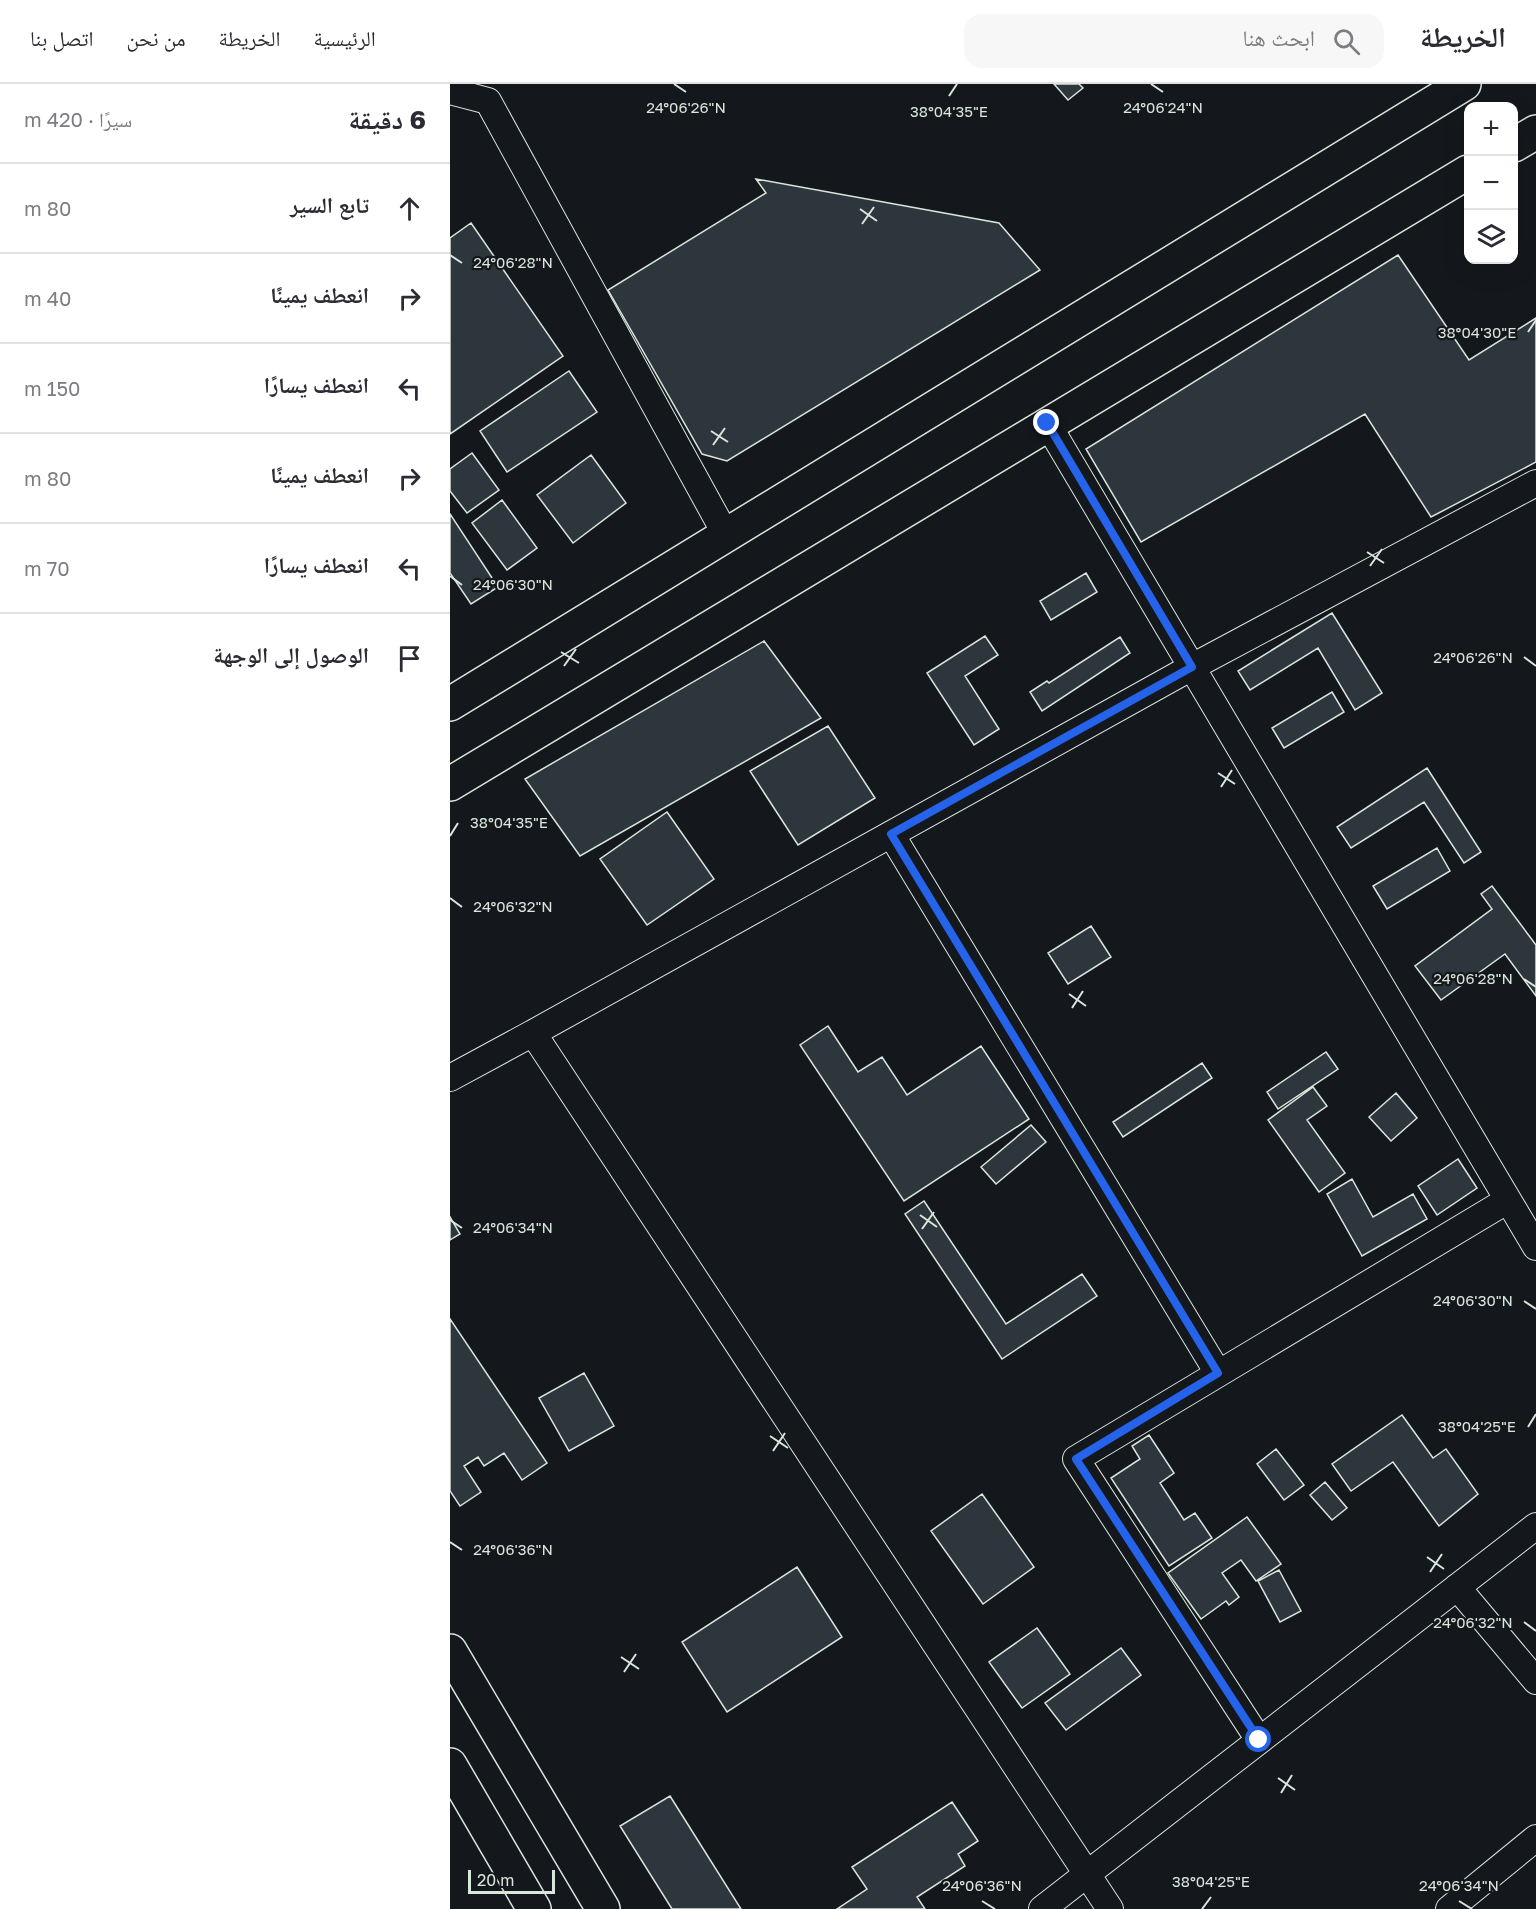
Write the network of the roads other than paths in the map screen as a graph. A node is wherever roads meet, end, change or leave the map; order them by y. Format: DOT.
graph roads {
  1 [pos="1464,84"];
  2 [pos="450,91"];
  3 [pos="1536,132"];
  4 [pos="1518,143"];
  5 [pos="1464,174"];
  6 [pos="1047,423"];
  7 [pos="1536,483"];
  8 [pos="726,535"];
  9 [pos="1192,667"];
  10 [pos="450,704"];
  11 [pos="450,784"];
  12 [pos="891,834"];
  13 [pos="533,1033"];
  14 [pos="450,1078"];
  15 [pos="1508,1200"];
  16 [pos="1536,1247"];
  17 [pos="1218,1373"];
  18 [pos="1536,1526"];
  19 [pos="1457,1587"];
  20 [pos="450,1651"];
  21 [pos="1536,1682"];
  22 [pos="1259,1740"];
  23 [pos="450,1766"];
  24 [pos="1536,1838"];
  25 [pos="1086,1875"];
  26 [pos="534,1909"];
  27 [pos="603,1909"];
  28 [pos="1042,1909"];
  29 [pos="1110,1909"];
  30 [pos="1449,1909"];
  1 -- 8 [label="main road"];
  2 -- 8 [label="street"];
  3 -- 4 [label="main road"];
  5 -- 6 [label="main road"];
  6 -- 9 [label="street"];
  6 -- 11 [label="main road"];
  7 -- 9 [label="street"];
  8 -- 10 [label="main road"];
  9 -- 12 [label="street"];
  9 -- 15 [label="street"];
  12 -- 13 [label="street"];
  12 -- 17 [label="street"];
  13 -- 14 [label="street"];
  13 -- 25 [label="street"];
  15 -- 16 [label="street"];
  15 -- 17 [label="street"];
  17 -- 22 [label="street"];
  18 -- 19 [label="street"];
  19 -- 21 [label="street"];
  19 -- 22 [label="street"];
  20 -- 27 [label="main road"];
  22 -- 25 [label="street"];
  23 -- 26 [label="main road"];
  24 -- 30 [label="street"];
  25 -- 28 [label="street"];
  25 -- 29 [label="street"];
}
